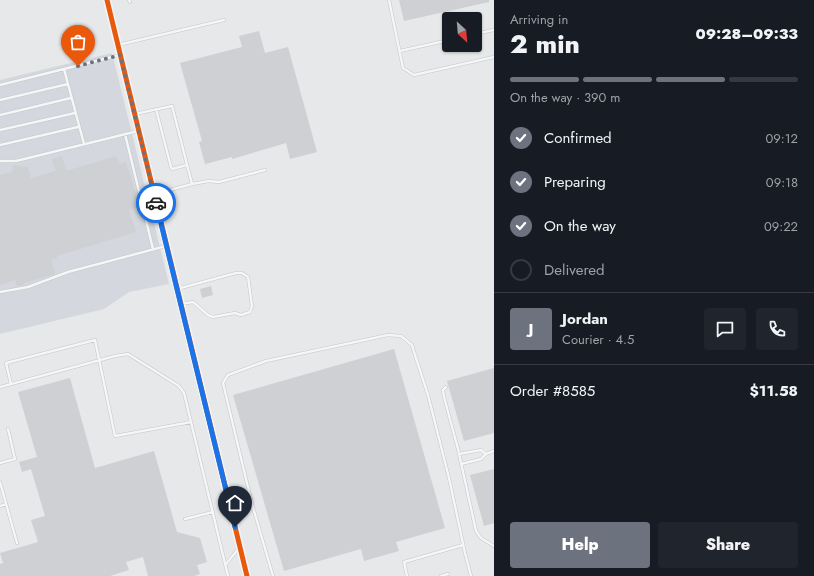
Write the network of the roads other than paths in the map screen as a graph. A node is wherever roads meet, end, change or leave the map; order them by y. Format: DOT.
graph roads {
  1 [pos="107,0"];
  2 [pos="388,0"];
  3 [pos="224,20"];
  4 [pos="494,30"];
  5 [pos="482,33"];
  6 [pos="442,42"];
  7 [pos="118,46"];
  8 [pos="400,51"];
  9 [pos="120,55"];
  10 [pos="494,57"];
  11 [pos="64,69"];
  12 [pos="68,84"];
  13 [pos="0,85"];
  14 [pos="71,98"];
  15 [pos="0,100"];
  16 [pos="156,109"];
  17 [pos="75,113"];
  18 [pos="134,114"];
  19 [pos="0,115"];
  20 [pos="78,127"];
  21 [pos="0,130"];
  22 [pos="138,131"];
  23 [pos="125,134"];
  24 [pos="84,144"];
  25 [pos="0,145"];
  26 [pos="0,161"];
  27 [pos="187,166"];
  28 [pos="265,170"];
  29 [pos="192,184"];
  30 [pos="154,194"];
  31 [pos="166,246"];
  32 [pos="153,249"];
  33 [pos="177,289"];
  34 [pos="0,292"];
  35 [pos="181,304"];
  36 [pos="100,360"];
  37 [pos="11,384"];
  38 [pos="0,387"];
  39 [pos="446,387"];
  40 [pos="191,422"];
  41 [pos="8,429"];
  42 [pos="494,452"];
  43 [pos="459,454"];
  44 [pos="486,454"];
  45 [pos="0,463"];
  46 [pos="461,464"];
  47 [pos="0,482"];
  48 [pos="6,504"];
  49 [pos="0,506"];
  50 [pos="213,512"];
  51 [pos="185,519"];
  52 [pos="17,543"];
  53 [pos="463,545"];
  54 [pos="494,546"];
  55 [pos="240,547"];
  56 [pos="225,565"];
  57 [pos="448,574"];
  58 [pos="228,576"];
  59 [pos="247,576"];
  60 [pos="273,576"];
  61 [pos="407,576"];
  62 [pos="441,576"];
  63 [pos="471,576"];
  1 -- 7 [label="street"];
  2 -- 8 [label="lane"];
  3 -- 7 [label="lane"];
  4 -- 5 [label="lane"];
  6 -- 8 [label="lane"];
  7 -- 9 [label="street"];
  8 -- 10 [label="lane"];
  9 -- 11 [label="lane"];
  9 -- 18 [label="street"];
  11 -- 12 [label="lane"];
  11 -- 13 [label="lane"];
  12 -- 14 [label="lane"];
  12 -- 15 [label="lane"];
  14 -- 17 [label="lane"];
  14 -- 19 [label="lane"];
  16 -- 18 [label="lane"];
  16 -- 27 [label="lane"];
  16 -- 27 [label="lane"];
  17 -- 20 [label="lane"];
  17 -- 21 [label="lane"];
  18 -- 22 [label="street"];
  20 -- 24 [label="lane"];
  20 -- 25 [label="lane"];
  22 -- 23 [label="lane"];
  22 -- 30 [label="street"];
  23 -- 24 [label="lane"];
  23 -- 32 [label="lane"];
  24 -- 26 [label="lane"];
  27 -- 29 [label="lane"];
  28 -- 29 [label="lane"];
  29 -- 30 [label="lane"];
  30 -- 31 [label="street"];
  31 -- 32 [label="lane"];
  31 -- 33 [label="street"];
  32 -- 34 [label="lane"];
  33 -- 35 [label="street"];
  33 -- 35 [label="lane"];
  35 -- 55 [label="street"];
  36 -- 37 [label="lane"];
  36 -- 37 [label="lane"];
  36 -- 40 [label="lane"];
  36 -- 40 [label="lane"];
  37 -- 38 [label="lane"];
  39 -- 43 [label="lane"];
  40 -- 50 [label="lane"];
  41 -- 45 [label="lane"];
  42 -- 44 [label="lane"];
  43 -- 44 [label="lane"];
  43 -- 46 [label="lane"];
  44 -- 46 [label="lane"];
  46 -- 54 [label="lane"];
  47 -- 48 [label="lane"];
  48 -- 49 [label="lane"];
  48 -- 52 [label="lane"];
  50 -- 51 [label="lane"];
  50 -- 56 [label="lane"];
  53 -- 60 [label="lane"];
  53 -- 61 [label="lane"];
  53 -- 63 [label="lane"];
  55 -- 56 [label="lane"];
  55 -- 59 [label="street"];
  56 -- 58 [label="lane"];
  57 -- 62 [label="lane"];
}
